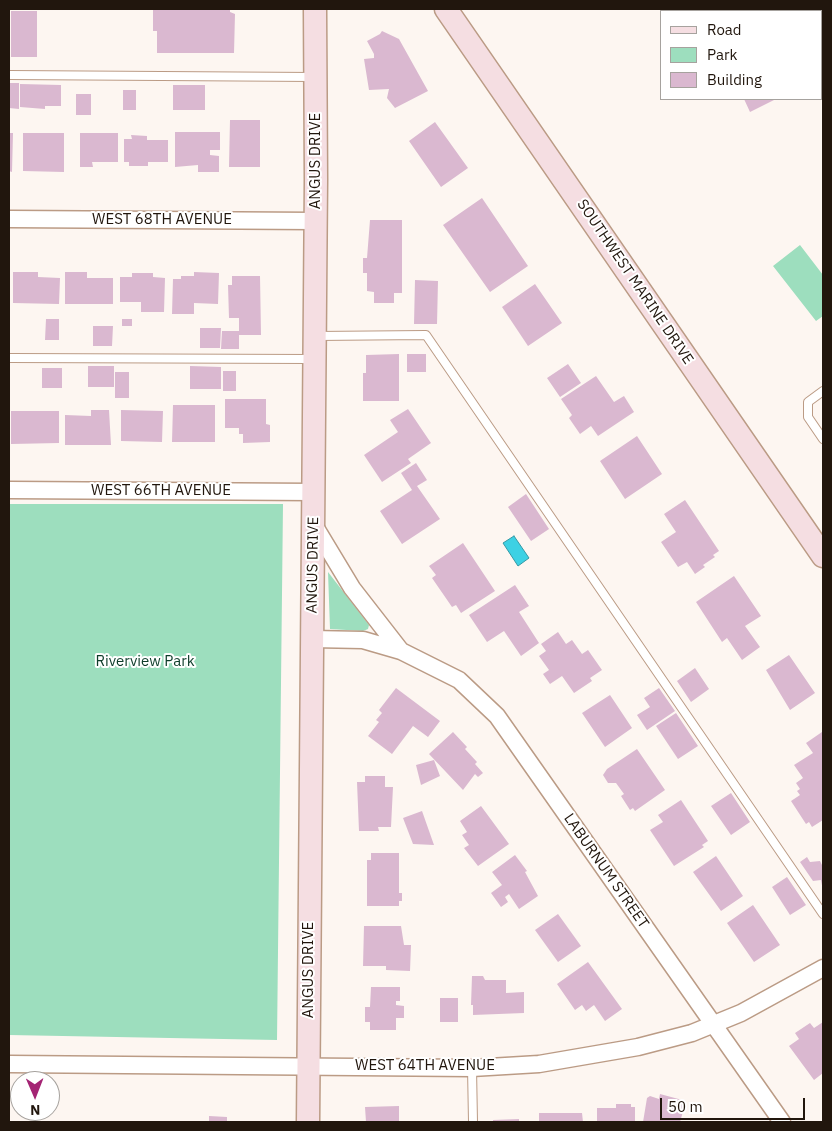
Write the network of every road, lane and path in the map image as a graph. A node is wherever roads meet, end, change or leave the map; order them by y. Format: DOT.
graph roads {
  1 [pos="315,9"];
  2 [pos="446,9"];
  3 [pos="9,75"];
  4 [pos="316,77"];
  5 [pos="9,219"];
  6 [pos="315,221"];
  7 [pos="314,336"];
  8 [pos="9,358"];
  9 [pos="314,359"];
  10 [pos="823,391"];
  11 [pos="822,439"];
  12 [pos="9,490"];
  13 [pos="314,492"];
  14 [pos="313,523"];
  15 [pos="823,556"];
  16 [pos="312,639"];
  17 [pos="401,651"];
  18 [pos="823,914"];
  19 [pos="823,968"];
  20 [pos="715,1023"];
  21 [pos="9,1064"];
  22 [pos="308,1067"];
  23 [pos="472,1068"];
  24 [pos="308,1122"];
  25 [pos="472,1122"];
  26 [pos="782,1122"];
  1 -- 4 [label="street, ANGUS DRIVE"];
  2 -- 15 [label="street, SOUTHWEST MARINE DRIVE"];
  3 -- 4 [label="lane"];
  4 -- 6 [label="street, ANGUS DRIVE"];
  5 -- 6 [label="street, WEST 68TH AVENUE"];
  6 -- 7 [label="street, ANGUS DRIVE"];
  7 -- 9 [label="street, ANGUS DRIVE"];
  7 -- 18 [label="lane"];
  8 -- 9 [label="lane"];
  9 -- 13 [label="street, ANGUS DRIVE"];
  10 -- 11 [label="lane"];
  12 -- 13 [label="street, WEST 66TH AVENUE"];
  13 -- 14 [label="street, ANGUS DRIVE"];
  14 -- 16 [label="street, ANGUS DRIVE"];
  14 -- 17 [label="street, LABURNUM STREET"];
  16 -- 17 [label="street, LABURNUM STREET"];
  16 -- 22 [label="street, ANGUS DRIVE"];
  17 -- 20 [label="street, LABURNUM STREET"];
  19 -- 20 [label="street, WEST 64TH AVENUE"];
  20 -- 23 [label="street, WEST 64TH AVENUE"];
  20 -- 26 [label="street, LABURNUM STREET"];
  21 -- 22 [label="street, WEST 64TH AVENUE"];
  22 -- 23 [label="street, WEST 64TH AVENUE"];
  22 -- 24 [label="street, ANGUS DRIVE"];
  23 -- 25 [label="lane"];
}
